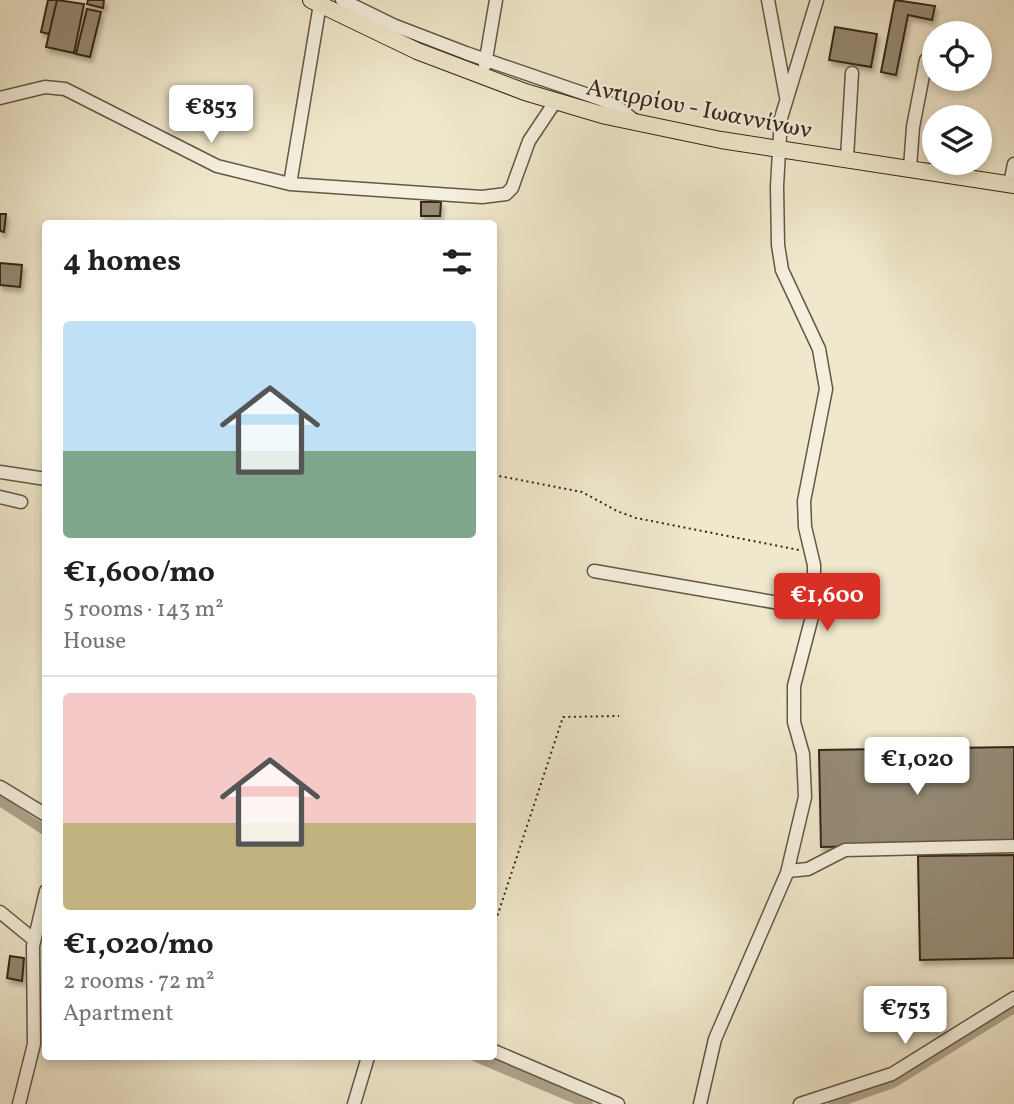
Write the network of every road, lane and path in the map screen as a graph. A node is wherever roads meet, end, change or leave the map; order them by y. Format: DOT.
graph roads {
  1 [pos="342,0"];
  2 [pos="496,0"];
  3 [pos="768,0"];
  4 [pos="817,0"];
  5 [pos="315,2"];
  6 [pos="483,67"];
  7 [pos="852,73"];
  8 [pos="922,81"];
  9 [pos="786,97"];
  10 [pos="0,98"];
  11 [pos="555,102"];
  12 [pos="639,124"];
  13 [pos="778,147"];
  14 [pos="847,158"];
  15 [pos="1014,163"];
  16 [pos="910,168"];
  17 [pos="290,184"];
  18 [pos="1012,184"];
  19 [pos="0,472"];
  20 [pos="497,476"];
  21 [pos="42,478"];
  22 [pos="0,497"];
  23 [pos="20,502"];
  24 [pos="810,550"];
  25 [pos="594,571"];
  26 [pos="814,609"];
  27 [pos="619,716"];
  28 [pos="0,787"];
  29 [pos="42,813"];
  30 [pos="1014,846"];
  31 [pos="788,871"];
  32 [pos="42,906"];
  33 [pos="0,912"];
  34 [pos="497,917"];
  35 [pos="33,939"];
  36 [pos="1014,998"];
  37 [pos="497,1052"];
  38 [pos="367,1060"];
  39 [pos="19,1104"];
  40 [pos="354,1104"];
  41 [pos="618,1104"];
  42 [pos="700,1104"];
  43 [pos="800,1104"];
  1 -- 6 [label="street"];
  2 -- 6 [label="street"];
  3 -- 9 [label="street"];
  4 -- 9 [label="street"];
  5 -- 6 [label="main road, Αντιρρίου - Ιωαννίνων"];
  5 -- 17 [label="street"];
  6 -- 11 [label="main road, Αντιρρίου - Ιωαννίνων"];
  6 -- 12 [label="street"];
  7 -- 14 [label="street"];
  8 -- 16 [label="street"];
  9 -- 13 [label="street"];
  10 -- 17 [label="street"];
  11 -- 12 [label="main road, Αντιρρίου - Ιωαννίνων"];
  11 -- 17 [label="street"];
  12 -- 13 [label="main road, Αντιρρίου - Ιωαννίνων"];
  13 -- 14 [label="main road, Αντιρρίου - Ιωαννίνων"];
  13 -- 24 [label="street"];
  14 -- 16 [label="main road, Αντιρρίου - Ιωαννίνων"];
  15 -- 18 [label="street"];
  16 -- 18 [label="main road, Αντιρρίου - Ιωαννίνων"];
  19 -- 21 [label="street"];
  20 -- 24 [label="path"];
  22 -- 23 [label="street"];
  24 -- 26 [label="street"];
  25 -- 26 [label="street"];
  26 -- 31 [label="street"];
  27 -- 34 [label="path"];
  28 -- 29 [label="street"];
  30 -- 31 [label="street"];
  31 -- 42 [label="street"];
  32 -- 35 [label="street"];
  33 -- 35 [label="street"];
  35 -- 39 [label="street"];
  36 -- 43 [label="street"];
  37 -- 41 [label="street"];
  38 -- 40 [label="street"];
}
